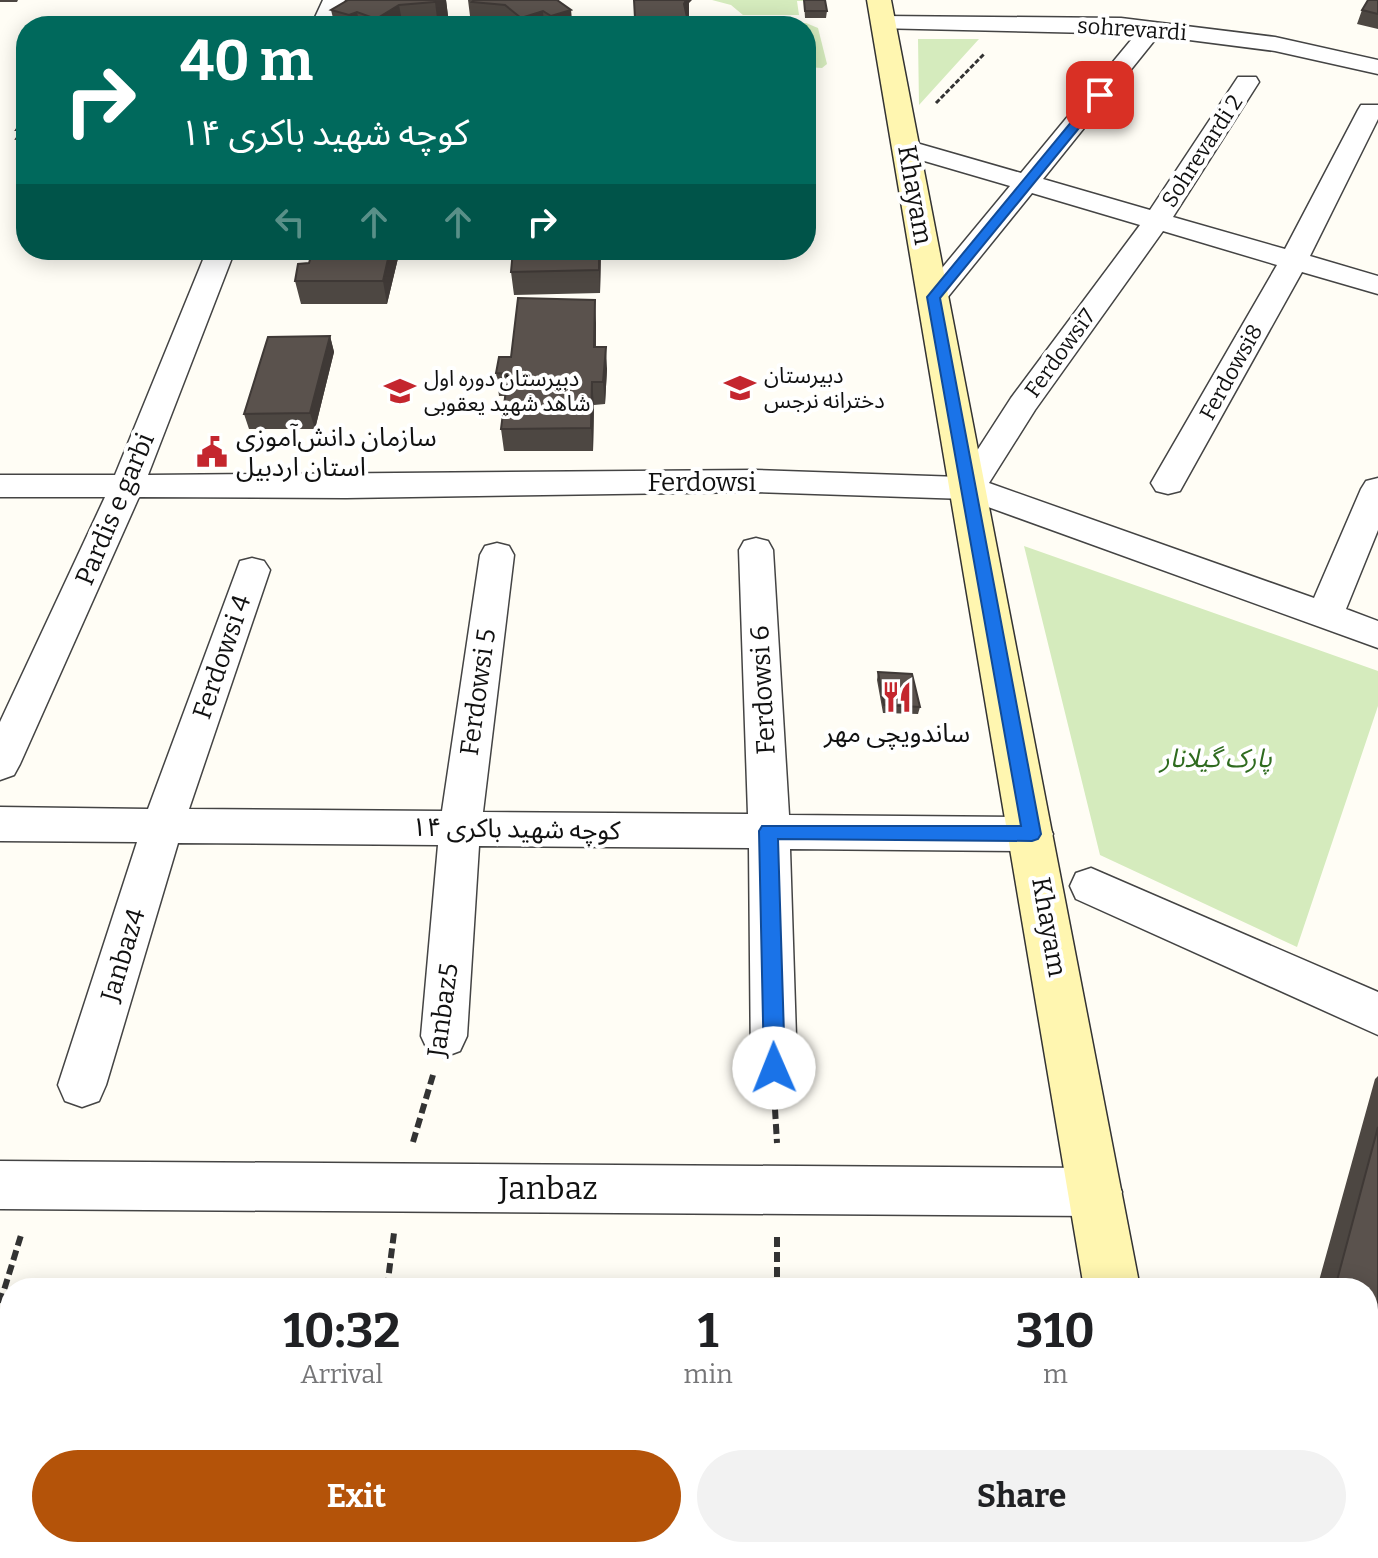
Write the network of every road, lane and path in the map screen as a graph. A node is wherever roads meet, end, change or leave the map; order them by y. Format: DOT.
graph roads {
  1 [pos="881,12"];
  2 [pos="1014,24"];
  3 [pos="1153,28"];
  4 [pos="1378,67"];
  5 [pos="1247,82"];
  6 [pos="1370,110"];
  7 [pos="905,141"];
  8 [pos="1029,183"];
  9 [pos="1157,221"];
  10 [pos="217,260"];
  11 [pos="1294,260"];
  12 [pos="1378,285"];
  13 [pos="933,297"];
  14 [pos="1168,483"];
  15 [pos="0,486"];
  16 [pos="127,487"];
  17 [pos="969,488"];
  18 [pos="1378,489"];
  19 [pos="756,550"];
  20 [pos="497,555"];
  21 [pos="252,570"];
  22 [pos="1325,616"];
  23 [pos="1378,635"];
  24 [pos="0,764"];
  25 [pos="0,824"];
  26 [pos="163,825"];
  27 [pos="460,828"];
  28 [pos="769,831"];
  29 [pos="1032,834"];
  30 [pos="1091,886"];
  31 [pos="1378,1014"];
  32 [pos="444,1036"];
  33 [pos="774,1068"];
  34 [pos="82,1085"];
  35 [pos="18,1185"];
  36 [pos="399,1187"];
  37 [pos="778,1189"];
  38 [pos="1097,1192"];
  39 [pos="4,1278"];
  40 [pos="1110,1278"];
  1 -- 2 [label="street, sohrevardi"];
  1 -- 7 [label="street, Khayam"];
  2 -- 3 [label="street, sohrevardi"];
  2 -- 7 [label="path"];
  3 -- 4 [label="street, sohrevardi"];
  3 -- 8 [label="street"];
  5 -- 9 [label="street, Sohrevardi 2"];
  6 -- 11 [label="street, Ferdowsi8"];
  7 -- 8 [label="street"];
  7 -- 13 [label="street, Khayam"];
  8 -- 9 [label="street"];
  8 -- 13 [label="street"];
  9 -- 11 [label="street"];
  9 -- 17 [label="street, Ferdowsi7"];
  10 -- 16 [label="street, Pardis e garbi"];
  11 -- 12 [label="street"];
  11 -- 14 [label="street, Ferdowsi8"];
  13 -- 17 [label="street, Khayam"];
  15 -- 16 [label="street, Ferdowsi"];
  16 -- 17 [label="street, Ferdowsi"];
  16 -- 24 [label="street, Pardis e garbi"];
  17 -- 22 [label="street, Ferdowsi"];
  17 -- 29 [label="street, Khayam"];
  18 -- 22 [label="street"];
  19 -- 28 [label="street, Ferdowsi 6"];
  20 -- 27 [label="street, Ferdowsi 5"];
  21 -- 26 [label="street, Ferdowsi 4"];
  22 -- 23 [label="street, Ferdowsi"];
  25 -- 26 [label="street, کوچه شهید باکری ۱۴"];
  26 -- 27 [label="street, کوچه شهید باکری ۱۴"];
  26 -- 34 [label="street, Janbaz4"];
  27 -- 28 [label="street, کوچه شهید باکری ۱۴"];
  27 -- 32 [label="street, Janbaz5"];
  28 -- 29 [label="street, کوچه شهید باکری ۱۴"];
  28 -- 33 [label="street, Ferdowsi 6"];
  29 -- 38 [label="street, Khayam"];
  30 -- 31 [label="street"];
  32 -- 36 [label="path, Janbaz5"];
  33 -- 37 [label="path"];
  35 -- 36 [label="street, Janbaz"];
  35 -- 39 [label="path"];
  36 -- 37 [label="street, Janbaz"];
  37 -- 38 [label="street, Janbaz"];
  38 -- 40 [label="street, Khayam"];
}
